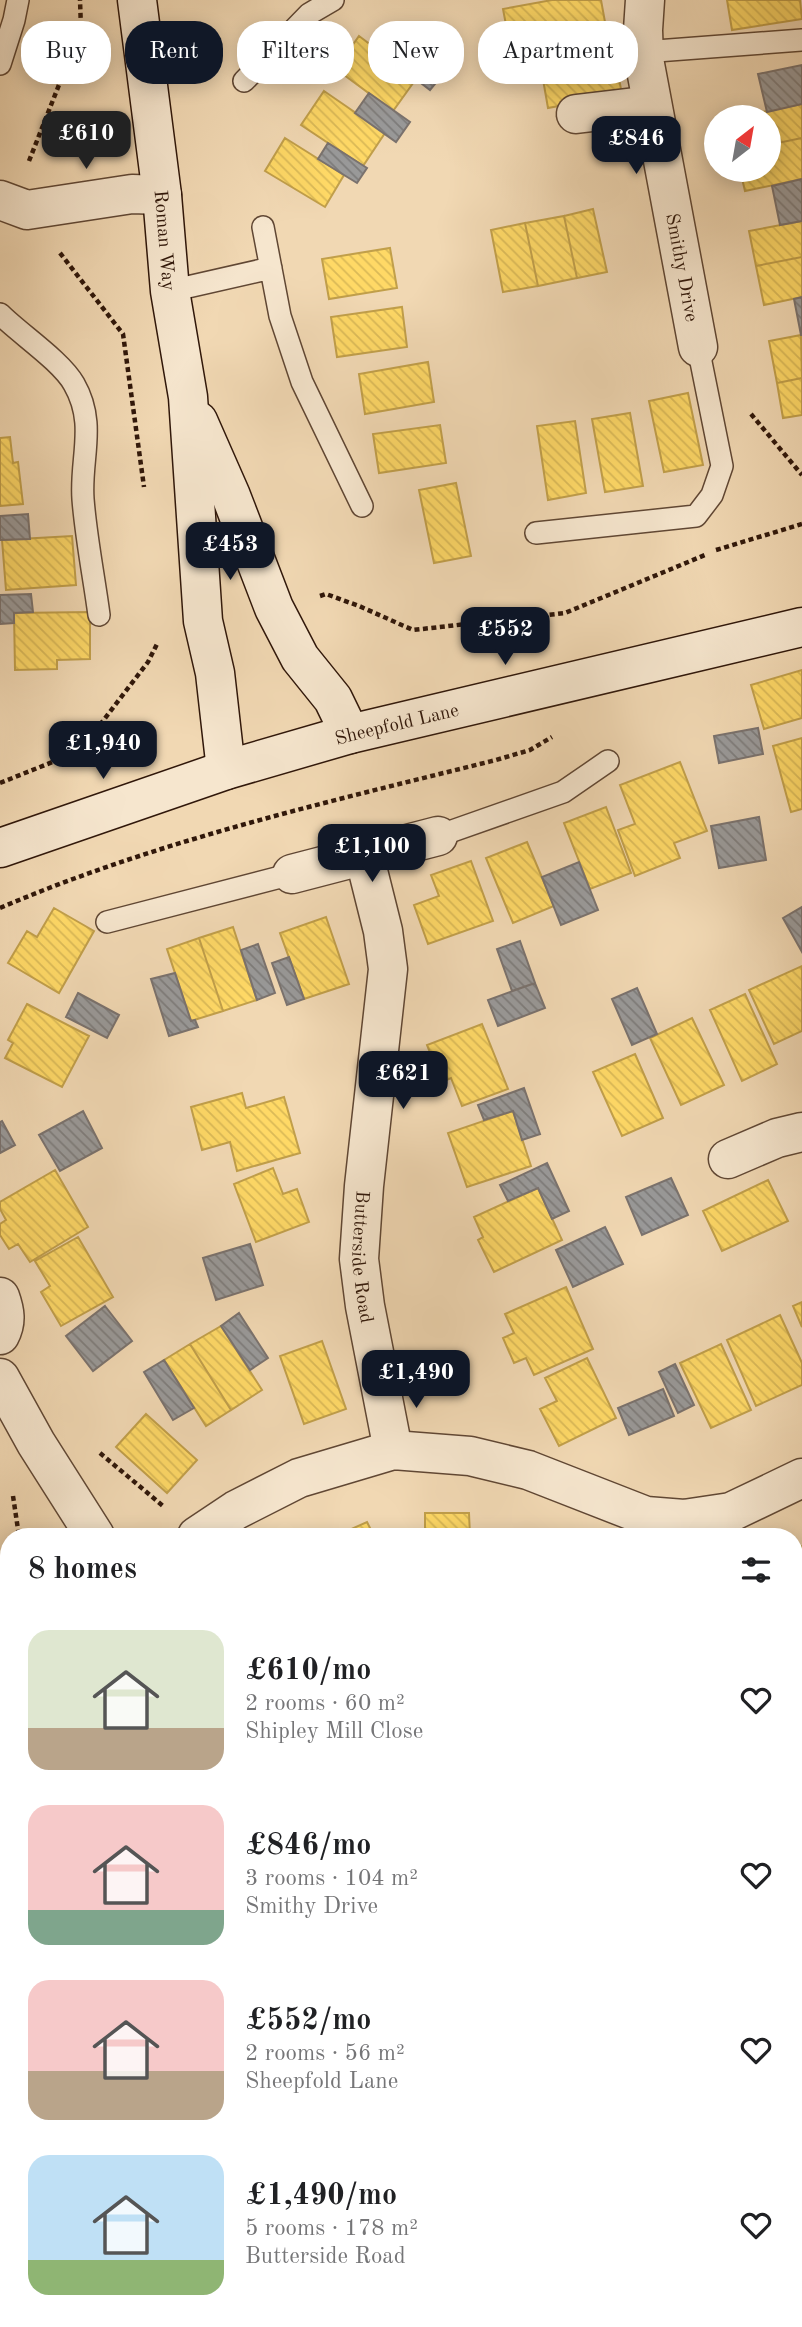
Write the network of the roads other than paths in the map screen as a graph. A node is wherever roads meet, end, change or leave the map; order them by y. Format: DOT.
graph roads {
  1 [pos="18,0"];
  2 [pos="137,0"];
  3 [pos="332,0"];
  4 [pos="645,0"];
  5 [pos="302,21"];
  6 [pos="802,40"];
  7 [pos="643,52"];
  8 [pos="0,64"];
  9 [pos="652,105"];
  10 [pos="576,114"];
  11 [pos="162,195"];
  12 [pos="14,205"];
  13 [pos="263,227"];
  14 [pos="271,268"];
  15 [pos="170,291"];
  16 [pos="0,314"];
  17 [pos="698,347"];
  18 [pos="188,397"];
  19 [pos="362,506"];
  20 [pos="536,533"];
  21 [pos="99,615"];
  22 [pos="802,627"];
  23 [pos="350,734"];
  24 [pos="608,761"];
  25 [pos="226,770"];
  26 [pos="438,836"];
  27 [pos="0,848"];
  28 [pos="364,855"];
  29 [pos="292,874"];
  30 [pos="107,922"];
  31 [pos="802,1132"];
  32 [pos="728,1159"];
  33 [pos="0,1297"];
  34 [pos="0,1335"];
  35 [pos="0,1378"];
  36 [pos="393,1450"];
  37 [pos="802,1478"];
  38 [pos="90,1528"];
  39 [pos="209,1528"];
  1 -- 8 [label="lane"];
  2 -- 11 [label="street, Roman Way"];
  3 -- 5 [label="lane"];
  4 -- 7 [label="street, Smithy Drive"];
  6 -- 7 [label="lane"];
  7 -- 9 [label="street, Smithy Drive"];
  9 -- 10 [label="street"];
  9 -- 17 [label="street, Smithy Drive"];
  11 -- 12 [label="street"];
  11 -- 15 [label="street, Roman Way"];
  13 -- 14 [label="lane"];
  14 -- 15 [label="lane"];
  14 -- 19 [label="lane"];
  15 -- 18 [label="street, Roman Way"];
  16 -- 21 [label="lane"];
  17 -- 20 [label="lane"];
  18 -- 23 [label="street, Roman Way"];
  18 -- 25 [label="street, Roman Way"];
  22 -- 23 [label="street, Sheepfold Lane"];
  23 -- 25 [label="street, Sheepfold Lane"];
  24 -- 26 [label="lane"];
  25 -- 27 [label="street, Sheepfold Lane"];
  26 -- 28 [label="street"];
  28 -- 29 [label="street"];
  28 -- 36 [label="street, Butterside Road"];
  29 -- 30 [label="lane"];
  31 -- 32 [label="street"];
  33 -- 34 [label="street"];
  35 -- 38 [label="street"];
  36 -- 37 [label="street"];
  36 -- 39 [label="street"];
}
